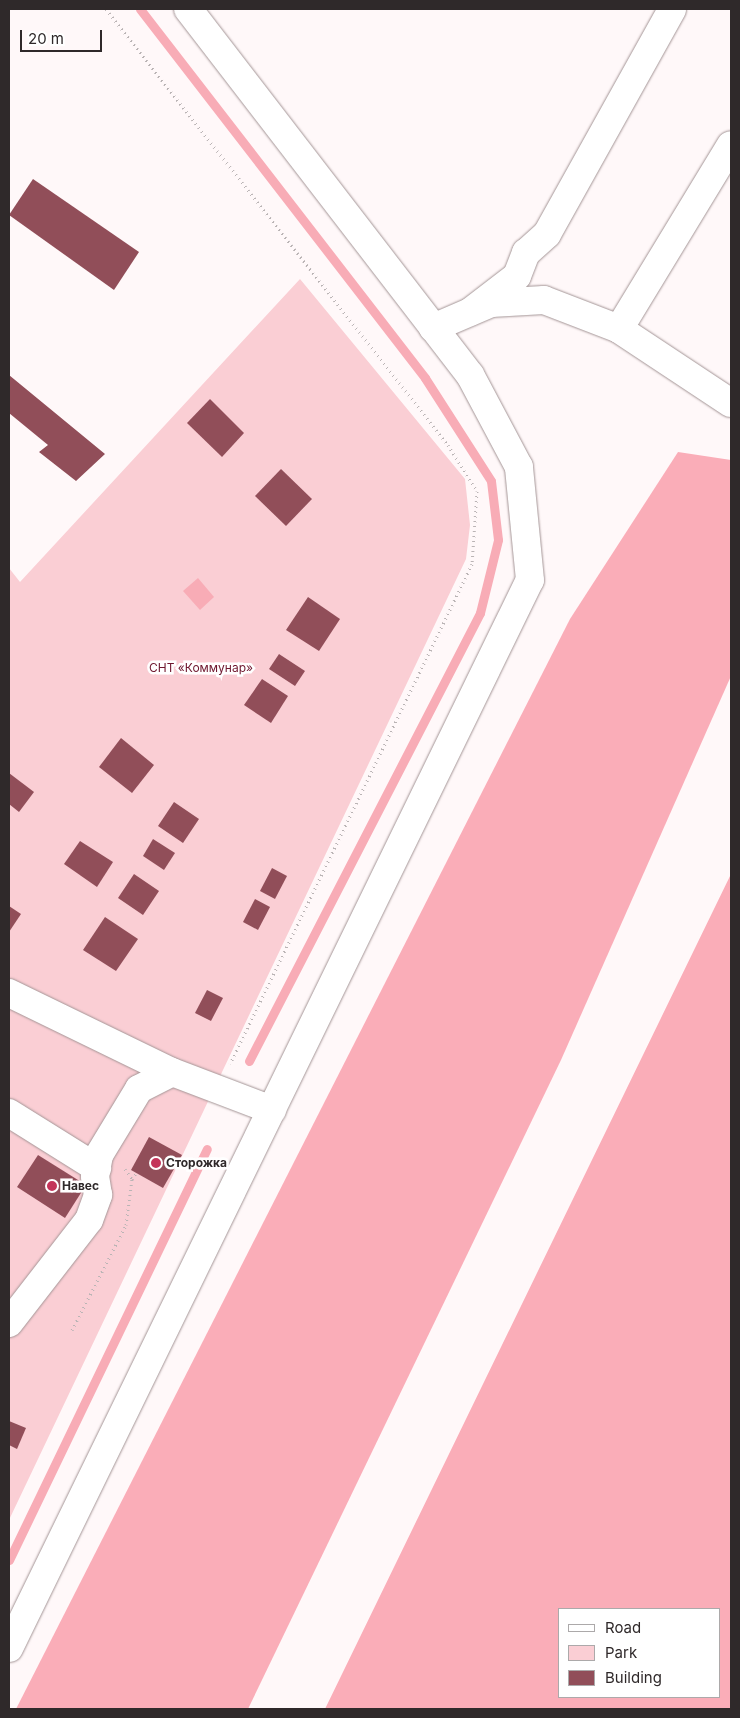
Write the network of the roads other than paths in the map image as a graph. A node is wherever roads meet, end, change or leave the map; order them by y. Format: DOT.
graph roads {
  1 [pos="188,9"];
  2 [pos="672,9"];
  3 [pos="731,145"];
  4 [pos="470,312"];
  5 [pos="433,328"];
  6 [pos="619,329"];
  7 [pos="731,403"];
  8 [pos="9,993"];
  9 [pos="172,1072"];
  10 [pos="272,1110"];
  11 [pos="9,1113"];
  12 [pos="96,1168"];
  13 [pos="9,1323"];
  14 [pos="9,1648"];
  1 -- 5 [label="street"];
  2 -- 4 [label="street"];
  3 -- 6 [label="street"];
  4 -- 5 [label="street"];
  4 -- 6 [label="street"];
  5 -- 10 [label="street"];
  6 -- 7 [label="street"];
  8 -- 9 [label="street"];
  9 -- 10 [label="street"];
  9 -- 12 [label="street"];
  10 -- 14 [label="street"];
  11 -- 12 [label="street"];
  12 -- 13 [label="street"];
}
